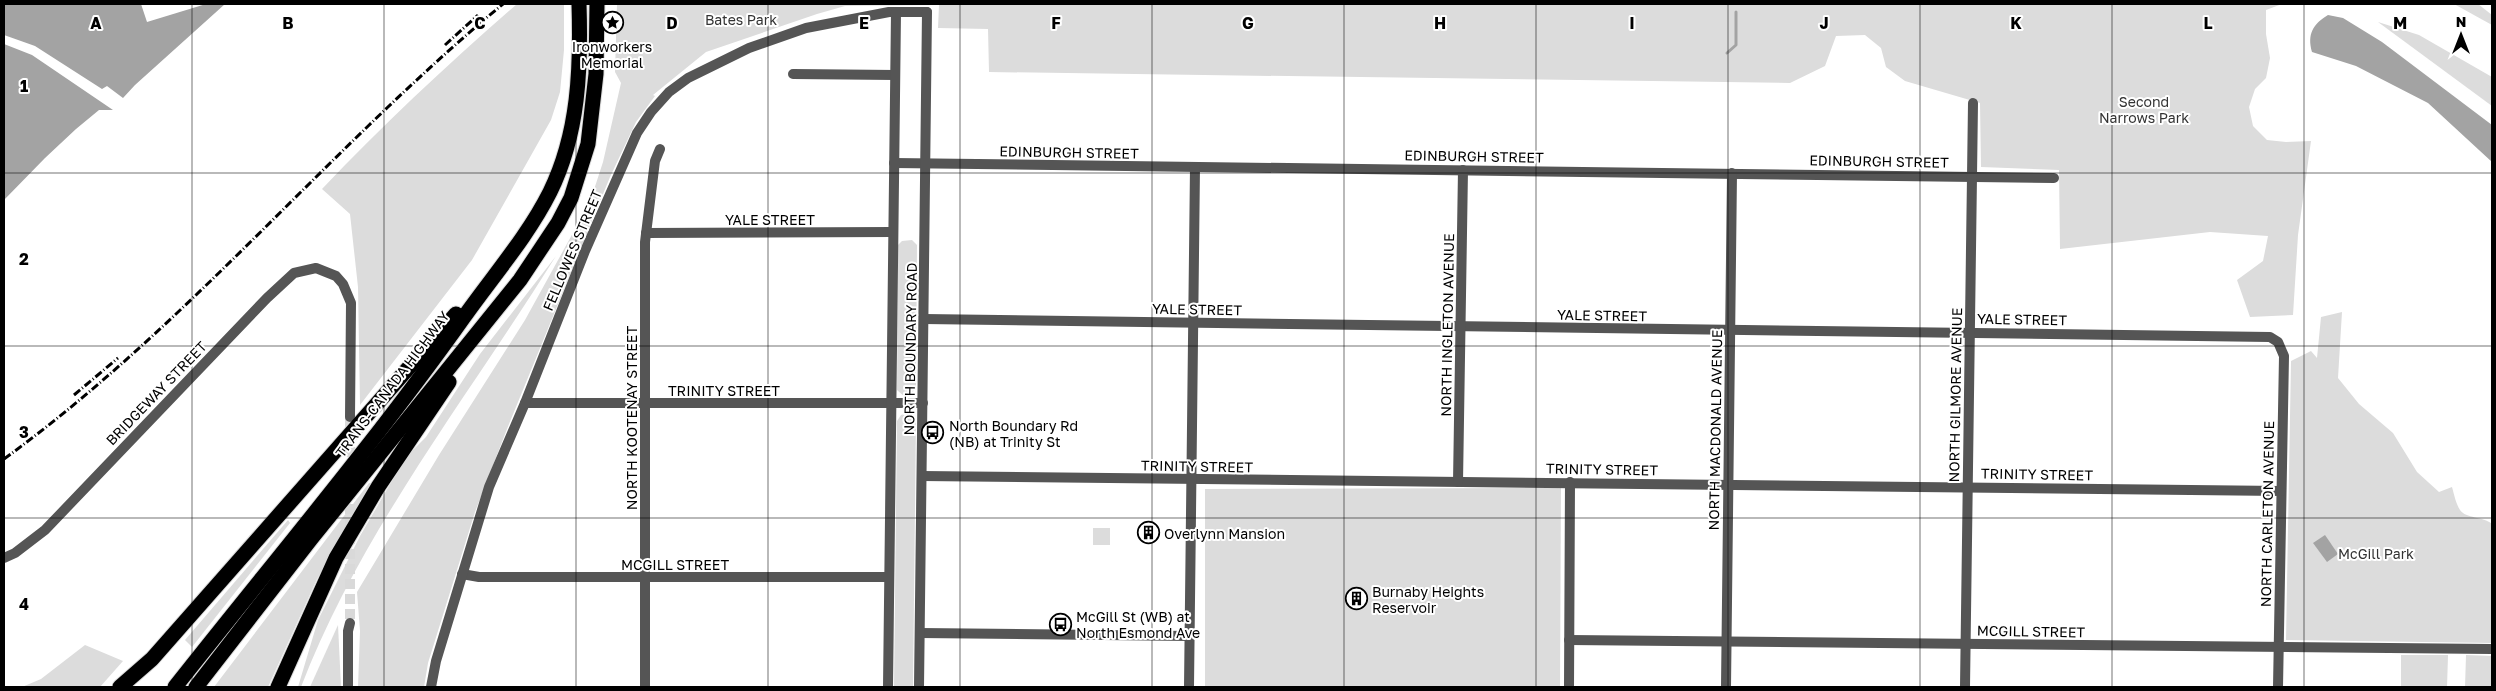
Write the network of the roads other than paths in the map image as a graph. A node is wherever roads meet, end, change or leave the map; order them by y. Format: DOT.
graph roads {
  1 [pos="579,4"];
  2 [pos="597,4"];
  3 [pos="896,12"];
  4 [pos="927,12"];
  5 [pos="793,74"];
  6 [pos="895,75"];
  7 [pos="1973,103"];
  8 [pos="660,150"];
  9 [pos="894,163"];
  10 [pos="926,163"];
  11 [pos="1195,167"];
  12 [pos="1463,170"];
  13 [pos="1732,173"];
  14 [pos="1972,176"];
  15 [pos="2054,178"];
  16 [pos="893,232"];
  17 [pos="646,234"];
  18 [pos="500,267"];
  19 [pos="520,280"];
  20 [pos="924,319"];
  21 [pos="1193,322"];
  22 [pos="1461,327"];
  23 [pos="1730,330"];
  24 [pos="1970,332"];
  25 [pos="2278,342"];
  26 [pos="525,403"];
  27 [pos="892,403"];
  28 [pos="923,403"];
  29 [pos="644,404"];
  30 [pos="350,417"];
  31 [pos="922,476"];
  32 [pos="1191,479"];
  33 [pos="1458,482"];
  34 [pos="1570,482"];
  35 [pos="1727,485"];
  36 [pos="1968,487"];
  37 [pos="2281,490"];
  38 [pos="4,558"];
  39 [pos="462,574"];
  40 [pos="889,577"];
  41 [pos="645,578"];
  42 [pos="350,623"];
  43 [pos="920,633"];
  44 [pos="1190,636"];
  45 [pos="1569,640"];
  46 [pos="1726,642"];
  47 [pos="1965,644"];
  48 [pos="2278,647"];
  49 [pos="2492,649"];
  50 [pos="152,659"];
  51 [pos="120,687"];
  52 [pos="133,687"];
  53 [pos="175,687"];
  54 [pos="196,687"];
  55 [pos="278,687"];
  56 [pos="348,687"];
  57 [pos="431,687"];
  58 [pos="645,687"];
  59 [pos="888,687"];
  60 [pos="919,687"];
  61 [pos="1189,687"];
  62 [pos="1568,687"];
  63 [pos="1726,687"];
  64 [pos="1965,687"];
  65 [pos="2278,687"];
  1 -- 18 [label="highway, TRANS-CANADA HIGHWAY"];
  2 -- 19 [label="highway"];
  3 -- 4 [label="street, FELLOWES STREET"];
  3 -- 6 [label="street, NORTH BOUNDARY ROAD"];
  3 -- 26 [label="street, FELLOWES STREET"];
  4 -- 10 [label="street, NORTH BOUNDARY ROAD"];
  5 -- 6 [label="street"];
  6 -- 9 [label="street, NORTH BOUNDARY ROAD"];
  7 -- 14 [label="street, NORTH GILMORE AVENUE"];
  8 -- 17 [label="street, NORTH KOOTENAY STREET"];
  9 -- 10 [label="street, EDINBURGH STREET"];
  9 -- 16 [label="street, NORTH BOUNDARY ROAD"];
  10 -- 11 [label="street, EDINBURGH STREET"];
  10 -- 20 [label="street, NORTH BOUNDARY ROAD"];
  11 -- 12 [label="street, EDINBURGH STREET"];
  11 -- 21 [label="street"];
  12 -- 13 [label="street, EDINBURGH STREET"];
  12 -- 22 [label="street, NORTH INGLETON AVENUE"];
  13 -- 14 [label="street, EDINBURGH STREET"];
  13 -- 23 [label="street, NORTH MACDONALD AVENUE"];
  14 -- 15 [label="street, EDINBURGH STREET"];
  14 -- 24 [label="street, NORTH GILMORE AVENUE"];
  16 -- 17 [label="street, YALE STREET"];
  16 -- 27 [label="street, NORTH BOUNDARY ROAD"];
  17 -- 29 [label="street, NORTH KOOTENAY STREET"];
  18 -- 50 [label="highway"];
  18 -- 53 [label="highway, TRANS-CANADA HIGHWAY"];
  19 -- 54 [label="highway"];
  19 -- 55 [label="highway"];
  20 -- 21 [label="street, YALE STREET"];
  20 -- 28 [label="street, NORTH BOUNDARY ROAD"];
  21 -- 22 [label="street, YALE STREET"];
  21 -- 32 [label="street"];
  22 -- 23 [label="street, YALE STREET"];
  22 -- 33 [label="street, NORTH INGLETON AVENUE"];
  23 -- 24 [label="street, YALE STREET"];
  23 -- 35 [label="street, NORTH MACDONALD AVENUE"];
  24 -- 25 [label="street, YALE STREET"];
  24 -- 36 [label="street, NORTH GILMORE AVENUE"];
  25 -- 37 [label="street, NORTH CARLETON AVENUE"];
  26 -- 29 [label="street, TRINITY STREET"];
  26 -- 39 [label="street, FELLOWES STREET"];
  27 -- 28 [label="street, TRINITY STREET"];
  27 -- 29 [label="street, TRINITY STREET"];
  27 -- 40 [label="street, NORTH BOUNDARY ROAD"];
  28 -- 31 [label="street, NORTH BOUNDARY ROAD"];
  29 -- 41 [label="street, NORTH KOOTENAY STREET"];
  30 -- 38 [label="street, BRIDGEWAY STREET"];
  31 -- 32 [label="street, TRINITY STREET"];
  31 -- 43 [label="street, NORTH BOUNDARY ROAD"];
  32 -- 33 [label="street, TRINITY STREET"];
  32 -- 44 [label="street"];
  33 -- 34 [label="street, TRINITY STREET"];
  34 -- 35 [label="street, TRINITY STREET"];
  34 -- 45 [label="street"];
  35 -- 36 [label="street, TRINITY STREET"];
  35 -- 46 [label="street, NORTH MACDONALD AVENUE"];
  36 -- 37 [label="street, TRINITY STREET"];
  36 -- 47 [label="street, NORTH GILMORE AVENUE"];
  37 -- 48 [label="street, NORTH CARLETON AVENUE"];
  39 -- 41 [label="street, MCGILL STREET"];
  39 -- 57 [label="street, FELLOWES STREET"];
  40 -- 41 [label="street, MCGILL STREET"];
  40 -- 59 [label="street, NORTH BOUNDARY ROAD"];
  41 -- 58 [label="street, NORTH KOOTENAY STREET"];
  42 -- 56 [label="street"];
  43 -- 44 [label="street"];
  43 -- 60 [label="street, NORTH BOUNDARY ROAD"];
  44 -- 61 [label="street"];
  45 -- 46 [label="street, MCGILL STREET"];
  45 -- 62 [label="street"];
  46 -- 47 [label="street, MCGILL STREET"];
  46 -- 63 [label="street, NORTH MACDONALD AVENUE"];
  47 -- 48 [label="street, MCGILL STREET"];
  47 -- 64 [label="street, NORTH GILMORE AVENUE"];
  48 -- 49 [label="street, MCGILL STREET"];
  48 -- 65 [label="street, NORTH CARLETON AVENUE"];
  50 -- 51 [label="highway"];
  50 -- 52 [label="highway"];
}
